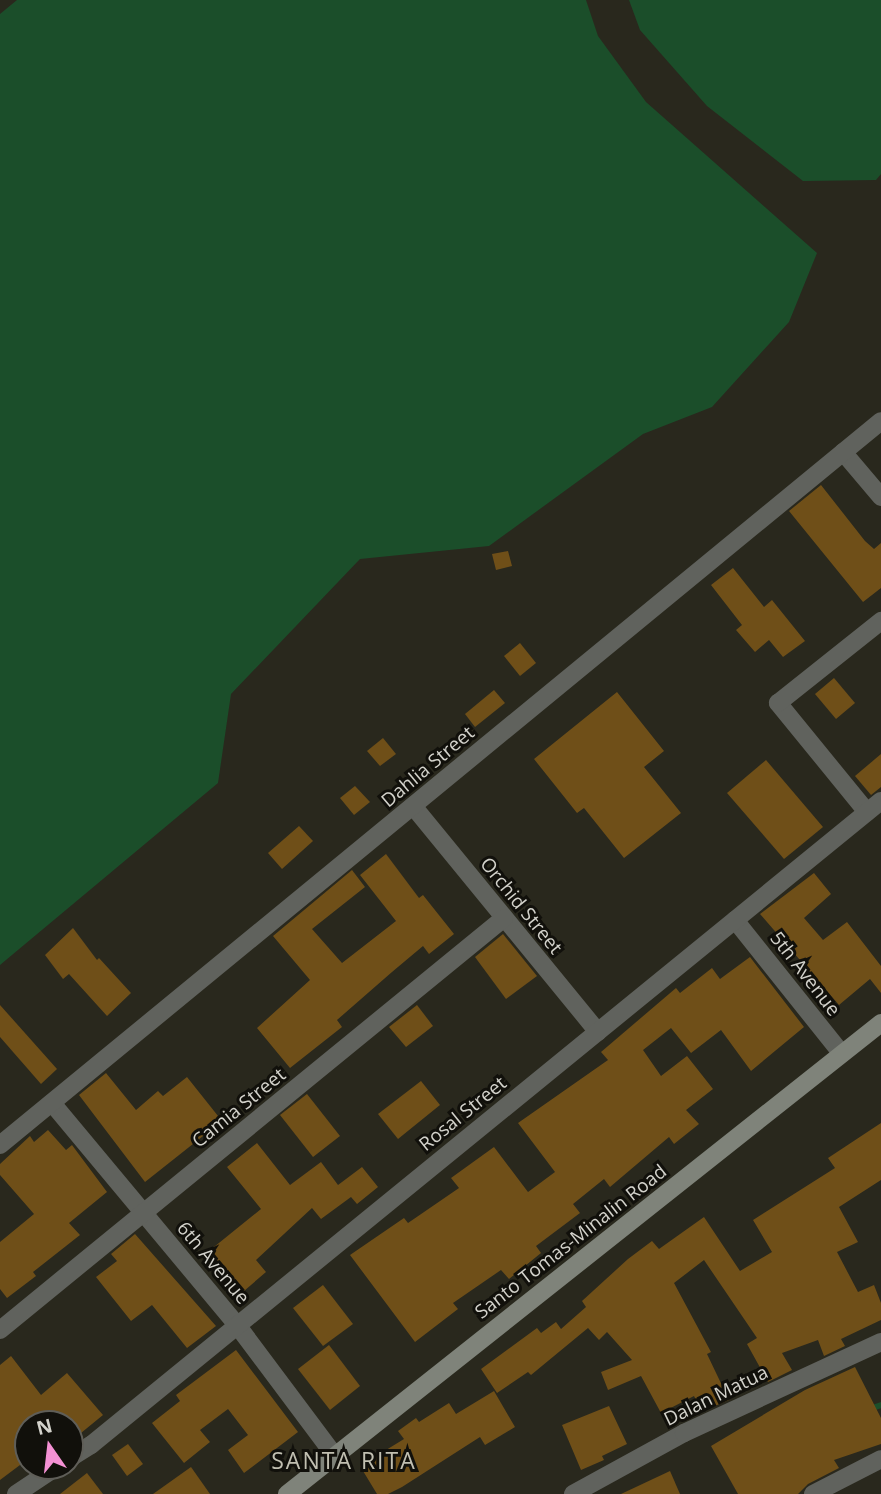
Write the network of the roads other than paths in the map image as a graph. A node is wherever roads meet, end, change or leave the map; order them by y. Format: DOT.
graph roads {
  1 [pos="881,421"];
  2 [pos="843,452"];
  3 [pos="881,497"];
  4 [pos="881,621"];
  5 [pos="881,801"];
  6 [pos="413,807"];
  7 [pos="867,813"];
  8 [pos="504,918"];
  9 [pos="735,920"];
  10 [pos="881,1023"];
  11 [pos="597,1032"];
  12 [pos="842,1054"];
  13 [pos="52,1103"];
  14 [pos="0,1145"];
  15 [pos="144,1212"];
  16 [pos="237,1325"];
  17 [pos="0,1330"];
  18 [pos="881,1342"];
  19 [pos="84,1447"];
  20 [pos="335,1456"];
  21 [pos="881,1459"];
  22 [pos="37,1480"];
  23 [pos="16,1494"];
  24 [pos="287,1494"];
  25 [pos="573,1494"];
  26 [pos="814,1494"];
  1 -- 2 [label="street, Dahlia Street"];
  2 -- 3 [label="street"];
  2 -- 6 [label="street, Dahlia Street"];
  4 -- 7 [label="street"];
  5 -- 7 [label="street, Rosal Street"];
  6 -- 8 [label="street, Orchid Street"];
  6 -- 13 [label="street, Dahlia Street"];
  7 -- 9 [label="street, Rosal Street"];
  8 -- 11 [label="street, Orchid Street"];
  8 -- 15 [label="street, Camia Street"];
  9 -- 11 [label="street, Rosal Street"];
  9 -- 12 [label="street, 5th Avenue"];
  10 -- 12 [label="main road, Santo Tomas-Minalin Road"];
  11 -- 16 [label="street, Rosal Street"];
  12 -- 20 [label="main road, Santo Tomas-Minalin Road"];
  13 -- 14 [label="street, Dahlia Street"];
  13 -- 15 [label="street, 6th Avenue"];
  15 -- 16 [label="street, 6th Avenue"];
  15 -- 17 [label="street, Camia Street"];
  16 -- 19 [label="street, Rosal Street"];
  16 -- 20 [label="street, 6th Avenue"];
  18 -- 25 [label="street, Dalan Matua"];
  20 -- 24 [label="main road, Santo Tomas-Minalin Road"];
  21 -- 26 [label="street"];
  22 -- 23 [label="street"];
}
